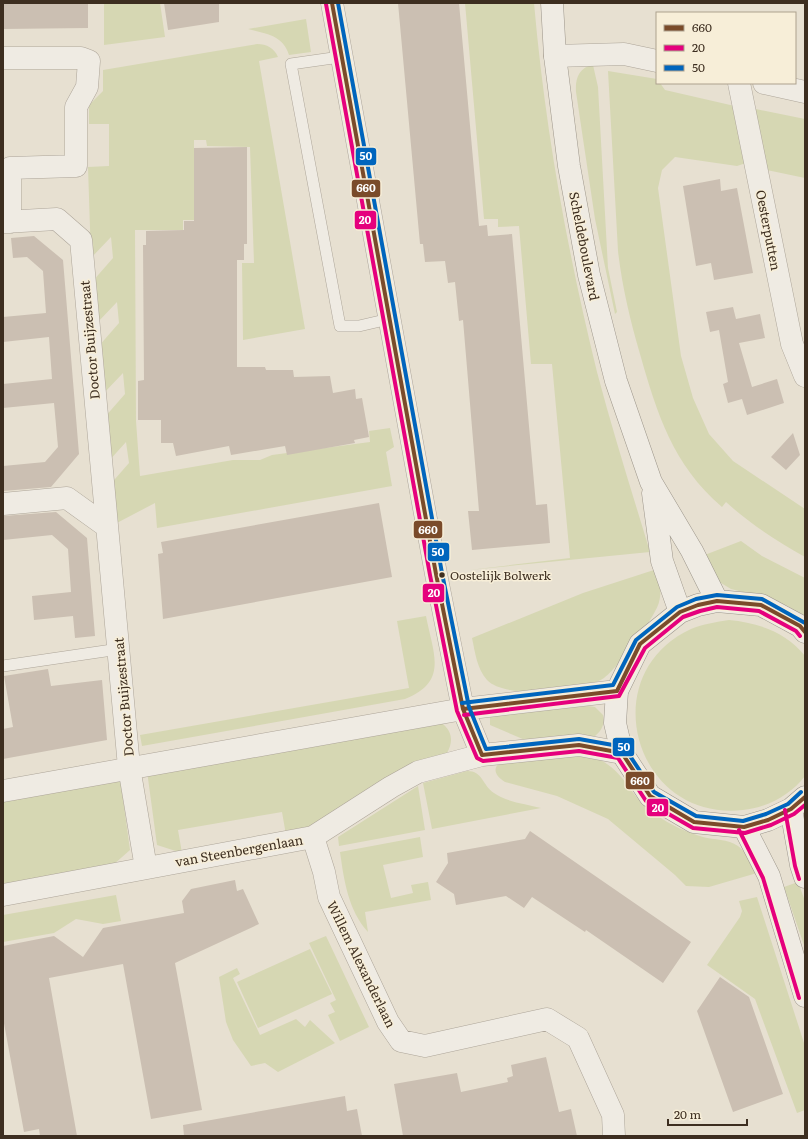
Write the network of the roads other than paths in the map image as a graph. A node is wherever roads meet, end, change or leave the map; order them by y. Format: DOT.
graph roads {
  1 [pos="332,3"];
  2 [pos="552,3"];
  3 [pos="555,56"];
  4 [pos="340,57"];
  5 [pos="3,58"];
  6 [pos="656,61"];
  7 [pos="739,84"];
  8 [pos="769,84"];
  9 [pos="805,92"];
  10 [pos="7,222"];
  11 [pos="389,319"];
  12 [pos="805,376"];
  13 [pos="651,482"];
  14 [pos="3,504"];
  15 [pos="106,526"];
  16 [pos="717,602"];
  17 [pos="680,612"];
  18 [pos="805,632"];
  19 [pos="119,649"];
  20 [pos="3,666"];
  21 [pos="618,691"];
  22 [pos="464,709"];
  23 [pos="622,753"];
  24 [pos="482,756"];
  25 [pos="129,767"];
  26 [pos="3,790"];
  27 [pos="798,803"];
  28 [pos="744,827"];
  29 [pos="312,837"];
  30 [pos="146,868"];
  31 [pos="805,877"];
  32 [pos="3,895"];
  33 [pos="805,996"];
  34 [pos="614,1136"];
  1 -- 4 [label="street"];
  2 -- 3 [label="street, Scheldeboulevard"];
  3 -- 6 [label="street"];
  3 -- 13 [label="street, Scheldeboulevard"];
  4 -- 11 [label="street"];
  4 -- 11 [label="lane"];
  5 -- 10 [label="street"];
  7 -- 12 [label="street, Oesterputten"];
  8 -- 9 [label="street"];
  10 -- 15 [label="street, Doctor Buijzestraat"];
  11 -- 22 [label="street"];
  13 -- 16 [label="street, Scheldeboulevard"];
  13 -- 17 [label="street, Scheldeboulevard"];
  14 -- 15 [label="street"];
  15 -- 19 [label="street, Doctor Buijzestraat"];
  16 -- 17 [label="street"];
  16 -- 18 [label="street"];
  17 -- 21 [label="street"];
  19 -- 20 [label="lane"];
  19 -- 25 [label="street, Doctor Buijzestraat"];
  21 -- 22 [label="street"];
  21 -- 23 [label="street"];
  22 -- 24 [label="street"];
  22 -- 25 [label="street"];
  23 -- 24 [label="street, van Steenbergenlaan"];
  23 -- 28 [label="street"];
  24 -- 29 [label="street, van Steenbergenlaan"];
  25 -- 26 [label="street"];
  25 -- 30 [label="street, Doctor Buijzestraat"];
  27 -- 28 [label="street"];
  27 -- 31 [label="street"];
  28 -- 33 [label="street"];
  29 -- 30 [label="street, van Steenbergenlaan"];
  29 -- 34 [label="street, Willem Alexanderlaan"];
  30 -- 32 [label="street, van Steenbergenlaan"];
}
